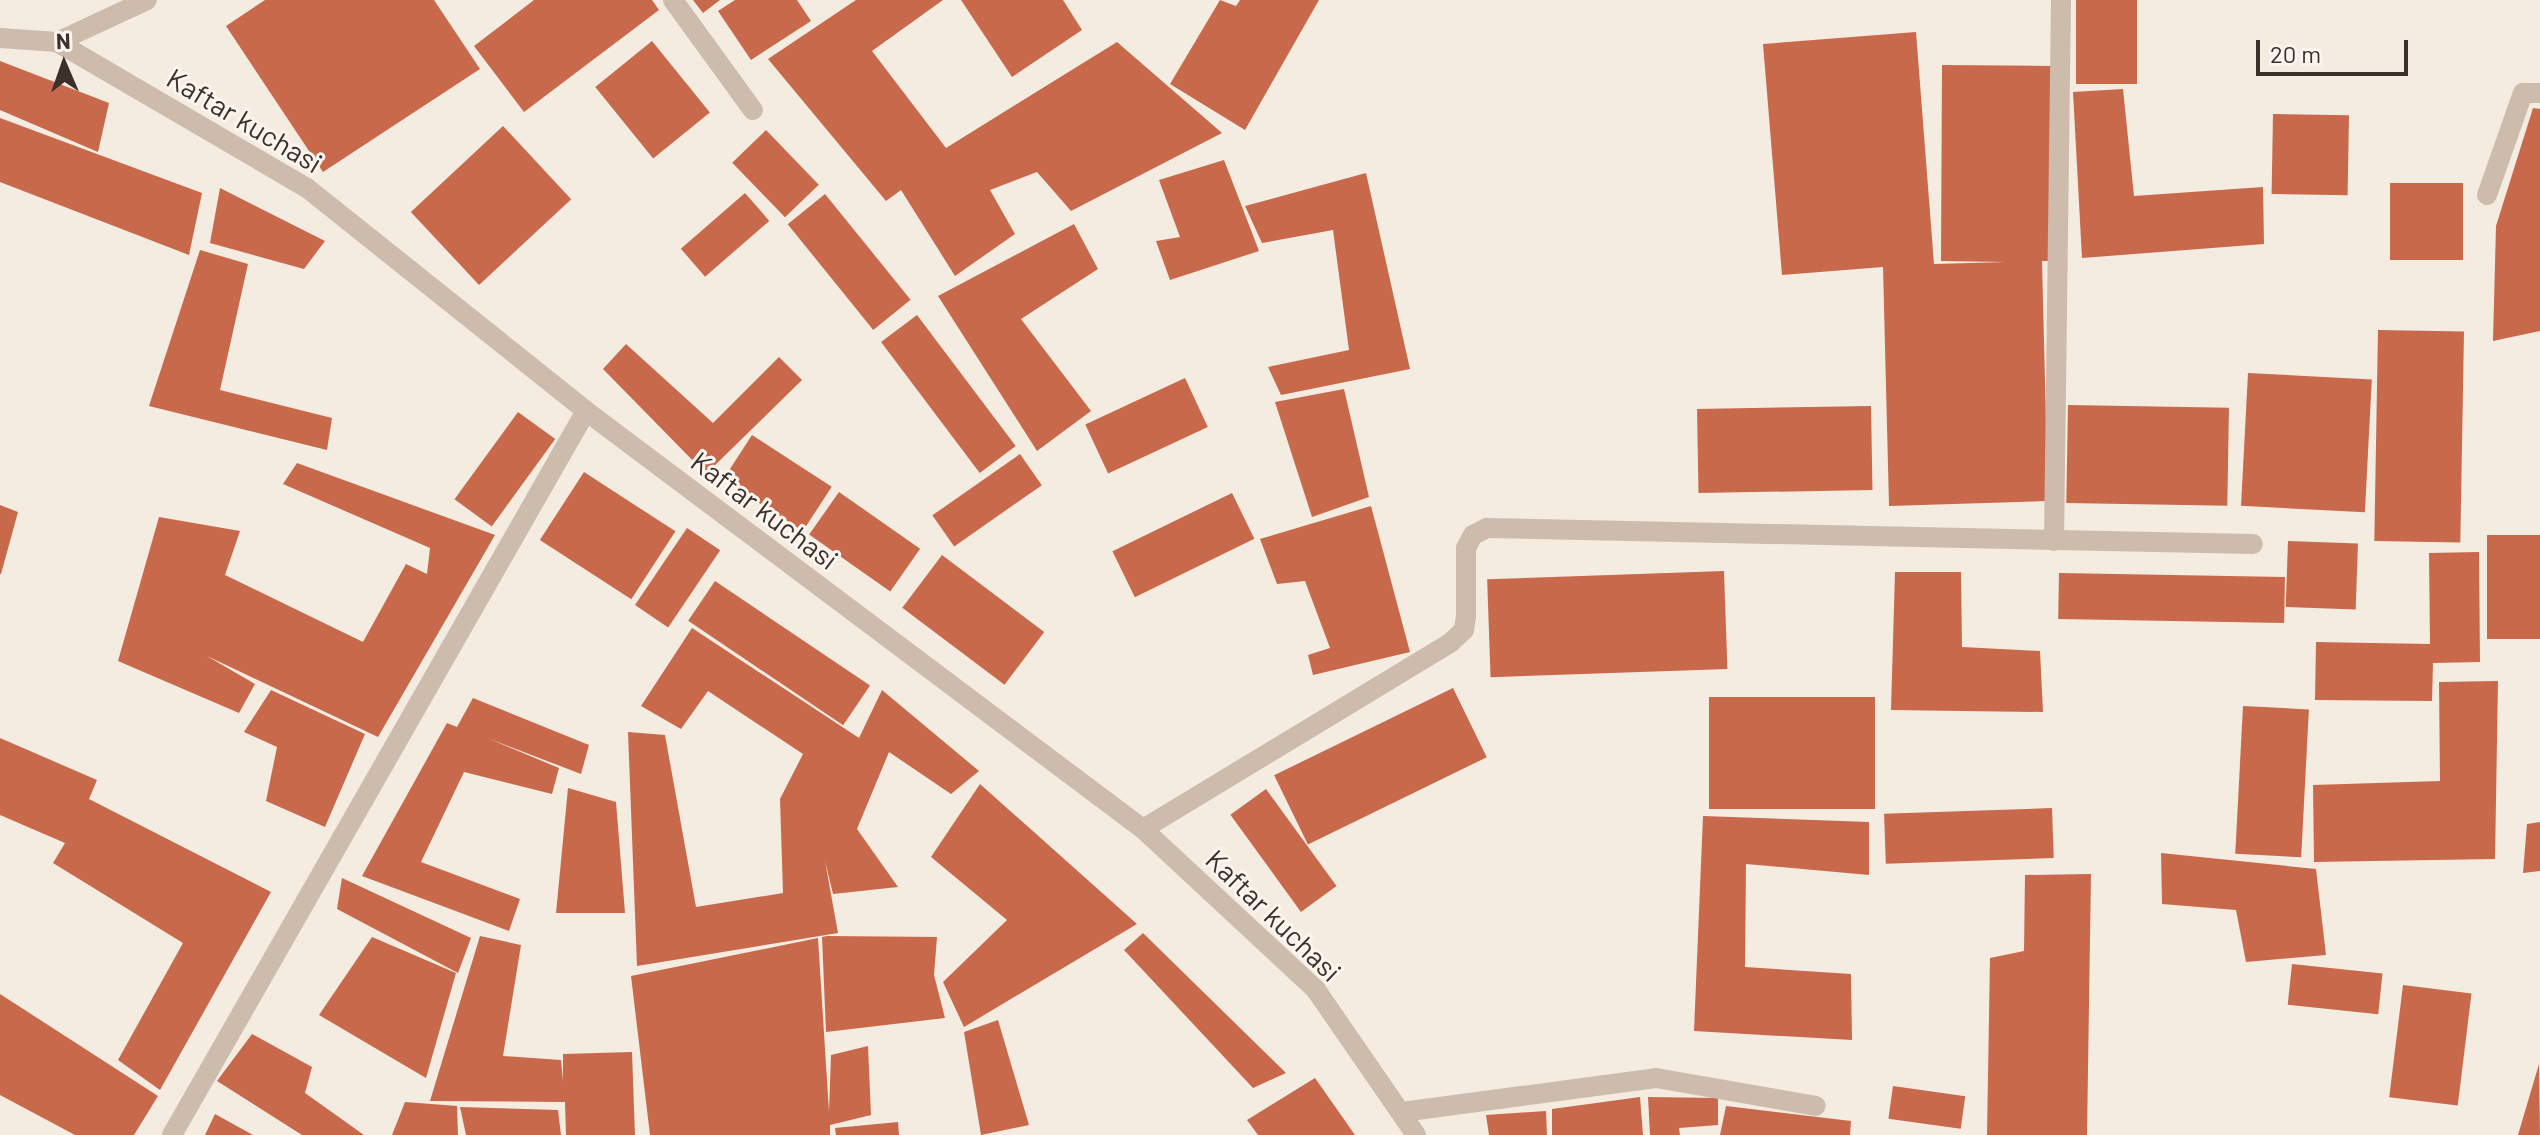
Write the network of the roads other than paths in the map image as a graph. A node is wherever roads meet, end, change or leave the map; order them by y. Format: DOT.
graph roads {
  1 [pos="147,0"];
  2 [pos="673,0"];
  3 [pos="2061,0"];
  4 [pos="0,38"];
  5 [pos="57,42"];
  6 [pos="2540,93"];
  7 [pos="753,110"];
  8 [pos="2487,195"];
  9 [pos="586,411"];
  10 [pos="2054,541"];
  11 [pos="2253,544"];
  12 [pos="1143,829"];
  13 [pos="1816,1106"];
  14 [pos="1402,1112"];
  15 [pos="172,1135"];
  16 [pos="1416,1135"];
  1 -- 5 [label="street"];
  2 -- 7 [label="street"];
  3 -- 10 [label="street"];
  4 -- 5 [label="street, Kaftar kuchasi"];
  5 -- 9 [label="street, Kaftar kuchasi"];
  6 -- 8 [label="street"];
  9 -- 12 [label="street, Kaftar kuchasi"];
  9 -- 15 [label="street"];
  10 -- 11 [label="street"];
  10 -- 12 [label="street"];
  12 -- 14 [label="street, Kaftar kuchasi"];
  13 -- 14 [label="street"];
  14 -- 16 [label="street, Kaftar kuchasi"];
}
